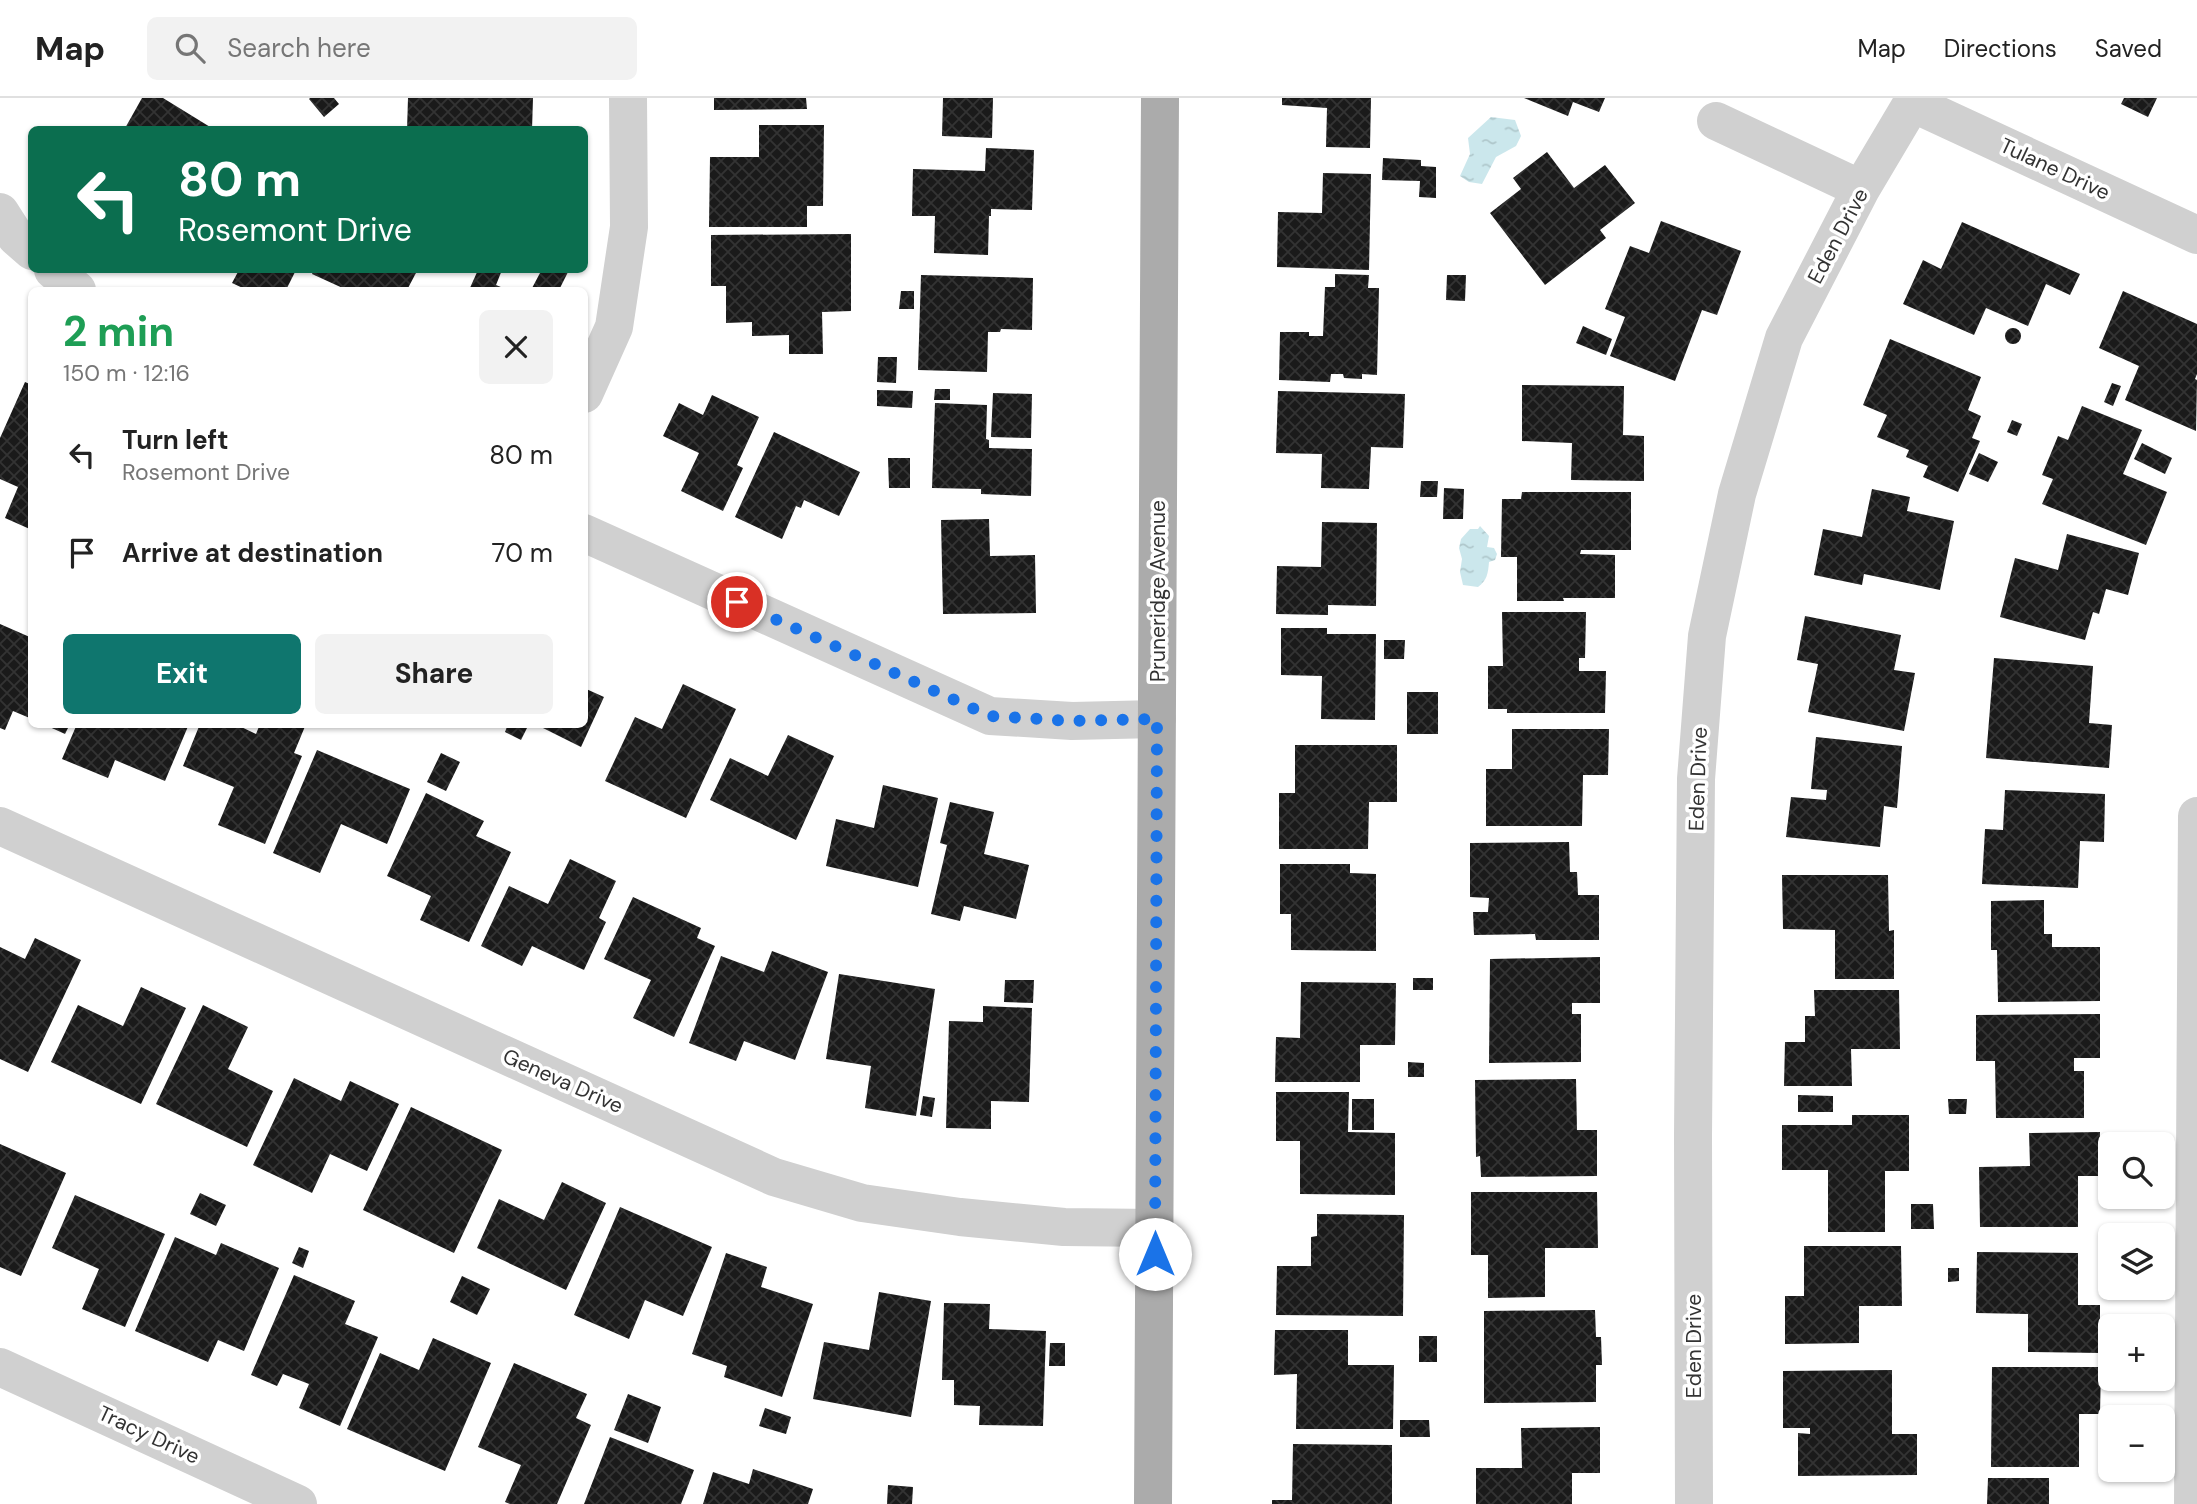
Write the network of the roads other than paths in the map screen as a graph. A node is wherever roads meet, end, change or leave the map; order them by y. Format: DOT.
graph roads {
  1 [pos="628,98"];
  2 [pos="1160,98"];
  3 [pos="1913,101"];
  4 [pos="1716,121"];
  5 [pos="1861,189"];
  6 [pos="0,212"];
  7 [pos="2197,235"];
  8 [pos="28,248"];
  9 [pos="57,273"];
  10 [pos="73,287"];
  11 [pos="588,385"];
  12 [pos="588,535"];
  13 [pos="1157,719"];
  14 [pos="2197,816"];
  15 [pos="0,826"];
  16 [pos="1155,1228"];
  17 [pos="0,1367"];
  18 [pos="298,1504"];
  19 [pos="1153,1504"];
  20 [pos="1694,1504"];
  21 [pos="2193,1504"];
  1 -- 11 [label="street"];
  2 -- 13 [label="main road, Pruneridge Avenue"];
  3 -- 5 [label="street, Eden Drive"];
  3 -- 7 [label="street, Tulane Drive"];
  4 -- 5 [label="street"];
  5 -- 20 [label="street, Eden Drive"];
  6 -- 8 [label="street"];
  9 -- 10 [label="street"];
  12 -- 13 [label="street"];
  13 -- 16 [label="main road, Pruneridge Avenue"];
  14 -- 21 [label="street"];
  15 -- 16 [label="street, Geneva Drive"];
  16 -- 19 [label="main road, Pruneridge Avenue"];
  17 -- 18 [label="street, Tracy Drive"];
}
